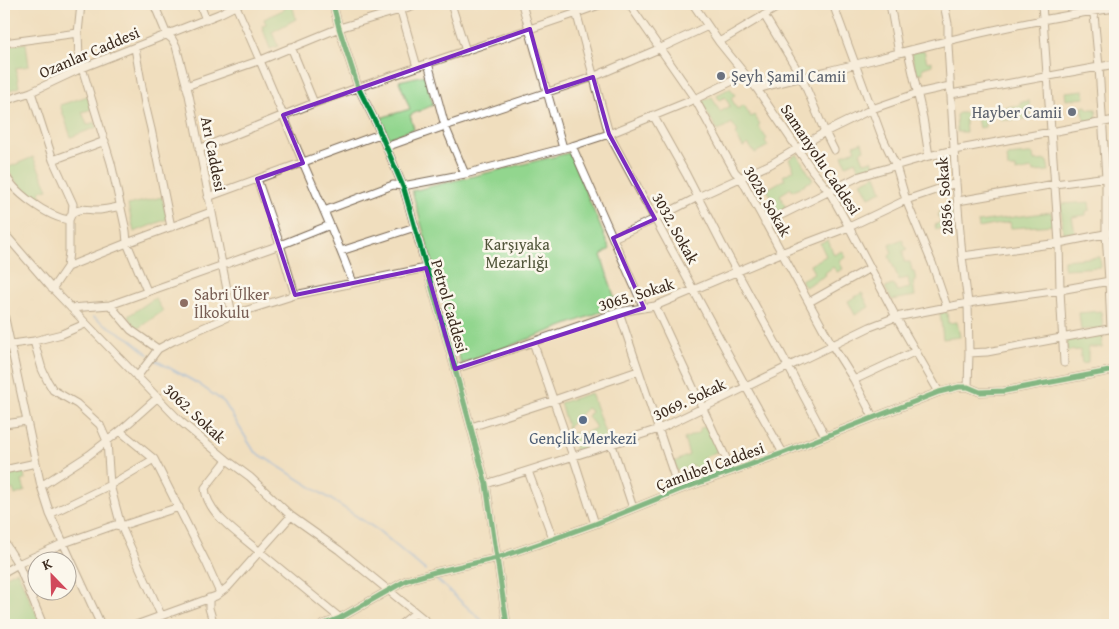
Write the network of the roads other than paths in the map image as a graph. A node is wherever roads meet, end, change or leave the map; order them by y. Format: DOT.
graph roads {
  1 [pos="82,4"];
  2 [pos="154,4"];
  3 [pos="200,4"];
  4 [pos="333,4"];
  5 [pos="418,4"];
  6 [pos="452,4"];
  7 [pos="522,4"];
  8 [pos="574,4"];
  9 [pos="602,4"];
  10 [pos="629,4"];
  11 [pos="693,4"];
  12 [pos="783,4"];
  13 [pos="833,4"];
  14 [pos="890,4"];
  15 [pos="944,4"];
  16 [pos="1042,4"];
  17 [pos="238,5"];
  18 [pos="399,7"];
  19 [pos="1094,7"];
  20 [pos="1115,8"];
  21 [pos="577,13"];
  22 [pos="764,15"];
  23 [pos="1043,19"];
  24 [pos="206,20"];
  25 [pos="708,26"];
  26 [pos="339,28"];
  27 [pos="530,30"];
  28 [pos="78,33"];
  29 [pos="167,35"];
  30 [pos="948,40"];
  31 [pos="719,42"];
  32 [pos="4,43"];
  33 [pos="290,47"];
  34 [pos="135,48"];
  35 [pos="661,48"];
  36 [pos="466,51"];
  37 [pos="908,51"];
  38 [pos="899,53"];
  39 [pos="261,60"];
  40 [pos="428,63"];
  41 [pos="855,64"];
  42 [pos="1115,64"];
  43 [pos="417,67"];
  44 [pos="1099,67"];
  45 [pos="82,68"];
  46 [pos="745,75"];
  47 [pos="801,76"];
  48 [pos="594,77"];
  49 [pos="1048,77"];
  50 [pos="186,86"];
  51 [pos="358,88"];
  52 [pos="757,89"];
  53 [pos="950,90"];
  54 [pos="31,92"];
  55 [pos="548,92"];
  56 [pos="918,93"];
  57 [pos="695,99"];
  58 [pos="4,101"];
  59 [pos="314,103"];
  60 [pos="872,109"];
  61 [pos="283,115"];
  62 [pos="653,115"];
  63 [pos="1115,120"];
  64 [pos="1103,122"];
  65 [pos="445,126"];
  66 [pos="825,132"];
  67 [pos="1051,132"];
  68 [pos="380,134"];
  69 [pos="610,134"];
  70 [pos="105,142"];
  71 [pos="572,146"];
  72 [pos="386,147"];
  73 [pos="564,148"];
  74 [pos="797,148"];
  75 [pos="198,149"];
  76 [pos="834,150"];
  77 [pos="954,150"];
  78 [pos="929,156"];
  79 [pos="54,160"];
  80 [pos="303,163"];
  81 [pos="896,166"];
  82 [pos="4,172"];
  83 [pos="465,174"];
  84 [pos="1115,176"];
  85 [pos="741,178"];
  86 [pos="1106,178"];
  87 [pos="257,179"];
  88 [pos="956,183"];
  89 [pos="1055,184"];
  90 [pos="403,186"];
  91 [pos="828,191"];
  92 [pos="698,197"];
  93 [pos="208,198"];
  94 [pos="906,200"];
  95 [pos="958,201"];
  96 [pos="121,206"];
  97 [pos="324,211"];
  98 [pos="212,212"];
  99 [pos="70,216"];
  100 [pos="655,219"];
  101 [pos="765,224"];
  102 [pos="330,225"];
  103 [pos="171,227"];
  104 [pos="415,227"];
  105 [pos="849,227"];
  106 [pos="1115,232"];
  107 [pos="4,233"];
  108 [pos="1106,233"];
  109 [pos="613,238"];
  110 [pos="6,240"];
  111 [pos="127,243"];
  112 [pos="1059,243"];
  113 [pos="280,245"];
  114 [pos="341,251"];
  115 [pos="781,253"];
  116 [pos="962,256"];
  117 [pos="223,266"];
  118 [pos="67,267"];
  119 [pos="426,268"];
  120 [pos="870,268"];
  121 [pos="737,272"];
  122 [pos="1112,281"];
  123 [pos="353,282"];
  124 [pos="52,289"];
  125 [pos="694,290"];
  126 [pos="1060,290"];
  127 [pos="147,291"];
  128 [pos="295,295"];
  129 [pos="808,302"];
  130 [pos="968,303"];
  131 [pos="110,305"];
  132 [pos="655,306"];
  133 [pos="946,307"];
  134 [pos="70,308"];
  135 [pos="644,308"];
  136 [pos="619,312"];
  137 [pos="4,314"];
  138 [pos="232,316"];
  139 [pos="896,317"];
  140 [pos="85,324"];
  141 [pos="1113,329"];
  142 [pos="1062,337"];
  143 [pos="34,341"];
  144 [pos="533,342"];
  145 [pos="7,345"];
  146 [pos="832,345"];
  147 [pos="158,349"];
  148 [pos="916,351"];
  149 [pos="970,353"];
  150 [pos="1064,363"];
  151 [pos="788,366"];
  152 [pos="455,368"];
  153 [pos="1115,370"];
  154 [pos="638,371"];
  155 [pos="137,376"];
  156 [pos="854,380"];
  157 [pos="746,387"];
  158 [pos="968,387"];
  159 [pos="939,392"];
  160 [pos="158,397"];
  161 [pos="554,400"];
  162 [pos="703,409"];
  163 [pos="873,417"];
  164 [pos="27,421"];
  165 [pos="4,424"];
  166 [pos="471,427"];
  167 [pos="659,429"];
  168 [pos="120,431"];
  169 [pos="825,436"];
  170 [pos="107,441"];
  171 [pos="612,445"];
  172 [pos="783,453"];
  173 [pos="573,456"];
  174 [pos="154,459"];
  175 [pos="227,460"];
  176 [pos="36,463"];
  177 [pos="4,470"];
  178 [pos="528,471"];
  179 [pos="732,471"];
  180 [pos="486,484"];
  181 [pos="110,485"];
  182 [pos="41,486"];
  183 [pos="679,490"];
  184 [pos="178,507"];
  185 [pos="633,508"];
  186 [pos="50,514"];
  187 [pos="291,516"];
  188 [pos="595,524"];
  189 [pos="121,526"];
  190 [pos="553,539"];
  191 [pos="4,542"];
  192 [pos="64,543"];
  193 [pos="260,552"];
  194 [pos="497,558"];
  195 [pos="18,564"];
  196 [pos="4,572"];
  197 [pos="388,590"];
  198 [pos="220,593"];
  199 [pos="209,598"];
  200 [pos="415,613"];
  201 [pos="161,615"];
  202 [pos="340,618"];
  203 [pos="43,625"];
  204 [pos="101,625"];
  205 [pos="136,625"];
  206 [pos="214,625"];
  207 [pos="323,625"];
  208 [pos="400,625"];
  209 [pos="431,625"];
  210 [pos="507,625"];
  1 -- 28 [label="street"];
  2 -- 29 [label="street, Arı Caddesi"];
  3 -- 24 [label="street"];
  4 -- 26 [label="street, Petrol Caddesi"];
  5 -- 18 [label="street"];
  6 -- 36 [label="street"];
  7 -- 27 [label="street"];
  8 -- 21 [label="street, 3032. Sokak"];
  9 -- 21 [label="street"];
  10 -- 35 [label="street, 3028. Sokak"];
  11 -- 25 [label="street, Samanyolu Caddesi"];
  12 -- 22 [label="street"];
  13 -- 41 [label="street"];
  14 -- 38 [label="street"];
  15 -- 30 [label="street, 2856. Sokak"];
  16 -- 23 [label="street"];
  17 -- 24 [label="street, Ozanlar Caddesi"];
  17 -- 39 [label="street"];
  18 -- 26 [label="street"];
  18 -- 43 [label="street"];
  19 -- 20 [label="street"];
  19 -- 23 [label="street"];
  19 -- 44 [label="street"];
  21 -- 27 [label="street"];
  21 -- 48 [label="street, 3032. Sokak"];
  22 -- 31 [label="street"];
  22 -- 47 [label="street"];
  23 -- 30 [label="street"];
  23 -- 49 [label="street"];
  24 -- 29 [label="street, Ozanlar Caddesi"];
  25 -- 31 [label="street, Samanyolu Caddesi"];
  25 -- 35 [label="street"];
  26 -- 33 [label="street"];
  26 -- 51 [label="street, Petrol Caddesi"];
  27 -- 36 [label="street"];
  27 -- 55 [label="street"];
  28 -- 32 [label="street"];
  28 -- 45 [label="street"];
  29 -- 34 [label="street, Ozanlar Caddesi"];
  29 -- 50 [label="street, Arı Caddesi"];
  30 -- 37 [label="street"];
  30 -- 53 [label="street, 2856. Sokak"];
  31 -- 46 [label="street, Samanyolu Caddesi"];
  33 -- 39 [label="street"];
  33 -- 59 [label="street"];
  34 -- 45 [label="street, Ozanlar Caddesi"];
  34 -- 103 [label="street"];
  35 -- 48 [label="street"];
  35 -- 57 [label="street, 3028. Sokak"];
  36 -- 40 [label="street"];
  37 -- 38 [label="street"];
  37 -- 56 [label="street"];
  38 -- 41 [label="street"];
  39 -- 50 [label="street"];
  39 -- 61 [label="street"];
  40 -- 43 [label="street"];
  40 -- 65 [label="street"];
  41 -- 47 [label="street"];
  41 -- 60 [label="street"];
  42 -- 44 [label="street"];
  43 -- 51 [label="street"];
  44 -- 49 [label="street"];
  44 -- 64 [label="street"];
  45 -- 54 [label="street, Ozanlar Caddesi"];
  45 -- 70 [label="street"];
  46 -- 52 [label="street, Samanyolu Caddesi"];
  46 -- 57 [label="street"];
  47 -- 52 [label="street"];
  47 -- 66 [label="street"];
  48 -- 55 [label="street"];
  48 -- 69 [label="street, 3032. Sokak"];
  49 -- 53 [label="street"];
  49 -- 67 [label="street"];
  50 -- 75 [label="street, Arı Caddesi"];
  51 -- 59 [label="street"];
  51 -- 68 [label="street, Petrol Caddesi"];
  52 -- 74 [label="street, Samanyolu Caddesi"];
  53 -- 56 [label="street"];
  53 -- 77 [label="street, 2856. Sokak"];
  54 -- 58 [label="street, Ozanlar Caddesi"];
  54 -- 79 [label="street"];
  55 -- 65 [label="street"];
  55 -- 73 [label="street"];
  56 -- 60 [label="street"];
  56 -- 78 [label="street"];
  57 -- 62 [label="street"];
  57 -- 85 [label="street, 3028. Sokak"];
  59 -- 61 [label="street"];
  60 -- 66 [label="street"];
  60 -- 81 [label="street"];
  61 -- 75 [label="street"];
  61 -- 80 [label="street"];
  62 -- 69 [label="street"];
  62 -- 92 [label="street"];
  63 -- 64 [label="street"];
  64 -- 67 [label="street"];
  64 -- 86 [label="street"];
  65 -- 72 [label="street"];
  65 -- 83 [label="street"];
  66 -- 74 [label="street"];
  66 -- 76 [label="street"];
  67 -- 77 [label="street"];
  67 -- 89 [label="street"];
  68 -- 72 [label="street, Petrol Caddesi"];
  68 -- 80 [label="street"];
  69 -- 71 [label="street"];
  69 -- 100 [label="street, 3032. Sokak"];
  70 -- 79 [label="street"];
  70 -- 96 [label="street"];
  71 -- 73 [label="street"];
  71 -- 109 [label="street"];
  72 -- 90 [label="street, Petrol Caddesi"];
  73 -- 83 [label="street"];
  74 -- 85 [label="street"];
  74 -- 91 [label="street, Samanyolu Caddesi"];
  75 -- 93 [label="street, Arı Caddesi"];
  77 -- 78 [label="street"];
  77 -- 88 [label="street, 2856. Sokak"];
  78 -- 81 [label="street"];
  79 -- 99 [label="street"];
  80 -- 87 [label="street"];
  80 -- 97 [label="street"];
  81 -- 91 [label="street"];
  81 -- 94 [label="street"];
  82 -- 99 [label="street"];
  83 -- 90 [label="street"];
  84 -- 86 [label="street"];
  85 -- 92 [label="street"];
  85 -- 101 [label="street, 3028. Sokak"];
  86 -- 89 [label="street"];
  86 -- 108 [label="street"];
  87 -- 93 [label="street"];
  87 -- 113 [label="street"];
  88 -- 94 [label="street, 3065. Sokak"];
  88 -- 95 [label="street, 2856. Sokak"];
  89 -- 95 [label="street"];
  89 -- 112 [label="street"];
  90 -- 97 [label="street"];
  90 -- 104 [label="street, Petrol Caddesi"];
  91 -- 101 [label="street"];
  91 -- 105 [label="street, Samanyolu Caddesi"];
  92 -- 100 [label="street"];
  92 -- 121 [label="street"];
  93 -- 98 [label="street, Arı Caddesi"];
  94 -- 105 [label="street, 3065. Sokak"];
  94 -- 133 [label="street"];
  95 -- 116 [label="street, 2856. Sokak"];
  96 -- 99 [label="street"];
  96 -- 111 [label="street"];
  97 -- 102 [label="street"];
  98 -- 103 [label="street"];
  98 -- 117 [label="street, Arı Caddesi"];
  99 -- 118 [label="street"];
  100 -- 109 [label="street"];
  100 -- 125 [label="street, 3032. Sokak"];
  101 -- 115 [label="street, 3028. Sokak"];
  102 -- 113 [label="street"];
  102 -- 114 [label="street"];
  103 -- 111 [label="street"];
  104 -- 114 [label="street"];
  104 -- 119 [label="street, Petrol Caddesi"];
  105 -- 115 [label="street, 3065. Sokak"];
  105 -- 120 [label="street, Samanyolu Caddesi"];
  106 -- 108 [label="street"];
  107 -- 110 [label="street, 3062. Sokak"];
  108 -- 112 [label="street"];
  108 -- 122 [label="street"];
  109 -- 135 [label="street"];
  110 -- 124 [label="street, 3062. Sokak"];
  111 -- 118 [label="street"];
  111 -- 127 [label="street"];
  112 -- 116 [label="street"];
  112 -- 126 [label="street"];
  113 -- 117 [label="street"];
  113 -- 128 [label="street"];
  114 -- 123 [label="street"];
  115 -- 121 [label="street, 3065. Sokak"];
  115 -- 129 [label="street, 3028. Sokak"];
  116 -- 130 [label="street, 2856. Sokak"];
  117 -- 127 [label="street"];
  117 -- 138 [label="street, Arı Caddesi"];
  118 -- 124 [label="street"];
  119 -- 123 [label="street"];
  119 -- 152 [label="street, Petrol Caddesi"];
  120 -- 129 [label="street"];
  120 -- 139 [label="street, Samanyolu Caddesi"];
  121 -- 125 [label="street, 3065. Sokak"];
  121 -- 151 [label="street"];
  122 -- 126 [label="street, 3069. Sokak"];
  122 -- 141 [label="street"];
  123 -- 128 [label="street"];
  124 -- 134 [label="street, 3062. Sokak"];
  125 -- 132 [label="street, 3065. Sokak"];
  125 -- 157 [label="street, 3032. Sokak"];
  126 -- 130 [label="street, 3069. Sokak"];
  126 -- 142 [label="street"];
  127 -- 131 [label="street"];
  128 -- 138 [label="street"];
  129 -- 146 [label="street, 3028. Sokak"];
  130 -- 133 [label="street, 3069. Sokak"];
  130 -- 149 [label="street, 2856. Sokak"];
  131 -- 134 [label="street"];
  131 -- 147 [label="street"];
  132 -- 135 [label="street, 3065. Sokak"];
  132 -- 162 [label="street"];
  133 -- 139 [label="street, 3069. Sokak"];
  134 -- 140 [label="street, 3062. Sokak"];
  135 -- 136 [label="street, 3065. Sokak"];
  136 -- 144 [label="street, 3065. Sokak"];
  136 -- 154 [label="street"];
  137 -- 145 [label="street"];
  138 -- 147 [label="street"];
  139 -- 146 [label="street, 3069. Sokak"];
  139 -- 148 [label="street, Samanyolu Caddesi"];
  140 -- 143 [label="street"];
  140 -- 155 [label="street, 3062. Sokak"];
  141 -- 142 [label="street"];
  142 -- 149 [label="street"];
  142 -- 150 [label="street"];
  143 -- 145 [label="street"];
  143 -- 170 [label="street"];
  144 -- 152 [label="street, 3065. Sokak"];
  144 -- 161 [label="street"];
  145 -- 164 [label="street"];
  146 -- 151 [label="street, 3069. Sokak"];
  146 -- 156 [label="street, 3028. Sokak"];
  147 -- 155 [label="street"];
  148 -- 156 [label="street"];
  148 -- 159 [label="street, Samanyolu Caddesi"];
  149 -- 158 [label="street, 2856. Sokak"];
  151 -- 157 [label="street, 3069. Sokak"];
  151 -- 169 [label="street"];
  152 -- 166 [label="street, Petrol Caddesi"];
  153 -- 158 [label="street, Çamlıbel Caddesi"];
  154 -- 161 [label="street"];
  154 -- 167 [label="street"];
  155 -- 160 [label="street, 3062. Sokak"];
  156 -- 163 [label="street, 3028. Sokak"];
  157 -- 162 [label="street, 3069. Sokak"];
  157 -- 172 [label="street, 3032. Sokak"];
  158 -- 159 [label="street, Çamlıbel Caddesi"];
  159 -- 163 [label="street, Çamlıbel Caddesi"];
  160 -- 168 [label="street"];
  160 -- 175 [label="street, 3062. Sokak"];
  161 -- 166 [label="street"];
  161 -- 173 [label="street"];
  162 -- 167 [label="street, 3069. Sokak"];
  162 -- 179 [label="street"];
  163 -- 169 [label="street, Çamlıbel Caddesi"];
  164 -- 165 [label="street"];
  164 -- 176 [label="street"];
  166 -- 180 [label="street, Petrol Caddesi"];
  167 -- 171 [label="street, 3069. Sokak"];
  167 -- 183 [label="street"];
  168 -- 170 [label="street"];
  168 -- 174 [label="street"];
  169 -- 172 [label="street, Çamlıbel Caddesi"];
  170 -- 181 [label="street"];
  170 -- 182 [label="street"];
  171 -- 173 [label="street, 3069. Sokak"];
  171 -- 185 [label="street"];
  172 -- 179 [label="street, Çamlıbel Caddesi"];
  173 -- 178 [label="street, 3069. Sokak"];
  173 -- 188 [label="street"];
  174 -- 181 [label="street"];
  174 -- 184 [label="street"];
  175 -- 187 [label="street, 3062. Sokak"];
  175 -- 193 [label="street"];
  176 -- 177 [label="street"];
  176 -- 182 [label="street"];
  178 -- 180 [label="street, 3069. Sokak"];
  178 -- 190 [label="street"];
  179 -- 183 [label="street, Çamlıbel Caddesi"];
  180 -- 194 [label="street, Petrol Caddesi"];
  181 -- 186 [label="street"];
  181 -- 189 [label="street"];
  182 -- 186 [label="street"];
  183 -- 185 [label="street, Çamlıbel Caddesi"];
  184 -- 189 [label="street"];
  184 -- 198 [label="street"];
  185 -- 188 [label="street, Çamlıbel Caddesi"];
  186 -- 192 [label="street"];
  187 -- 193 [label="street"];
  187 -- 197 [label="street, 3062. Sokak"];
  188 -- 190 [label="street, Çamlıbel Caddesi"];
  189 -- 192 [label="street"];
  189 -- 201 [label="street"];
  190 -- 194 [label="street, Çamlıbel Caddesi"];
  191 -- 195 [label="street"];
  192 -- 195 [label="street"];
  192 -- 204 [label="street"];
  193 -- 198 [label="street"];
  193 -- 202 [label="street"];
  194 -- 197 [label="street, Çamlıbel Caddesi"];
  194 -- 210 [label="street, Petrol Caddesi"];
  195 -- 196 [label="street"];
  195 -- 203 [label="street"];
  197 -- 200 [label="street, 3062. Sokak"];
  197 -- 202 [label="street, Çamlıbel Caddesi"];
  198 -- 199 [label="street"];
  199 -- 201 [label="street"];
  199 -- 206 [label="street"];
  200 -- 208 [label="street"];
  200 -- 209 [label="street, 3062. Sokak"];
  201 -- 205 [label="street"];
  202 -- 207 [label="street, Çamlıbel Caddesi"];
}
